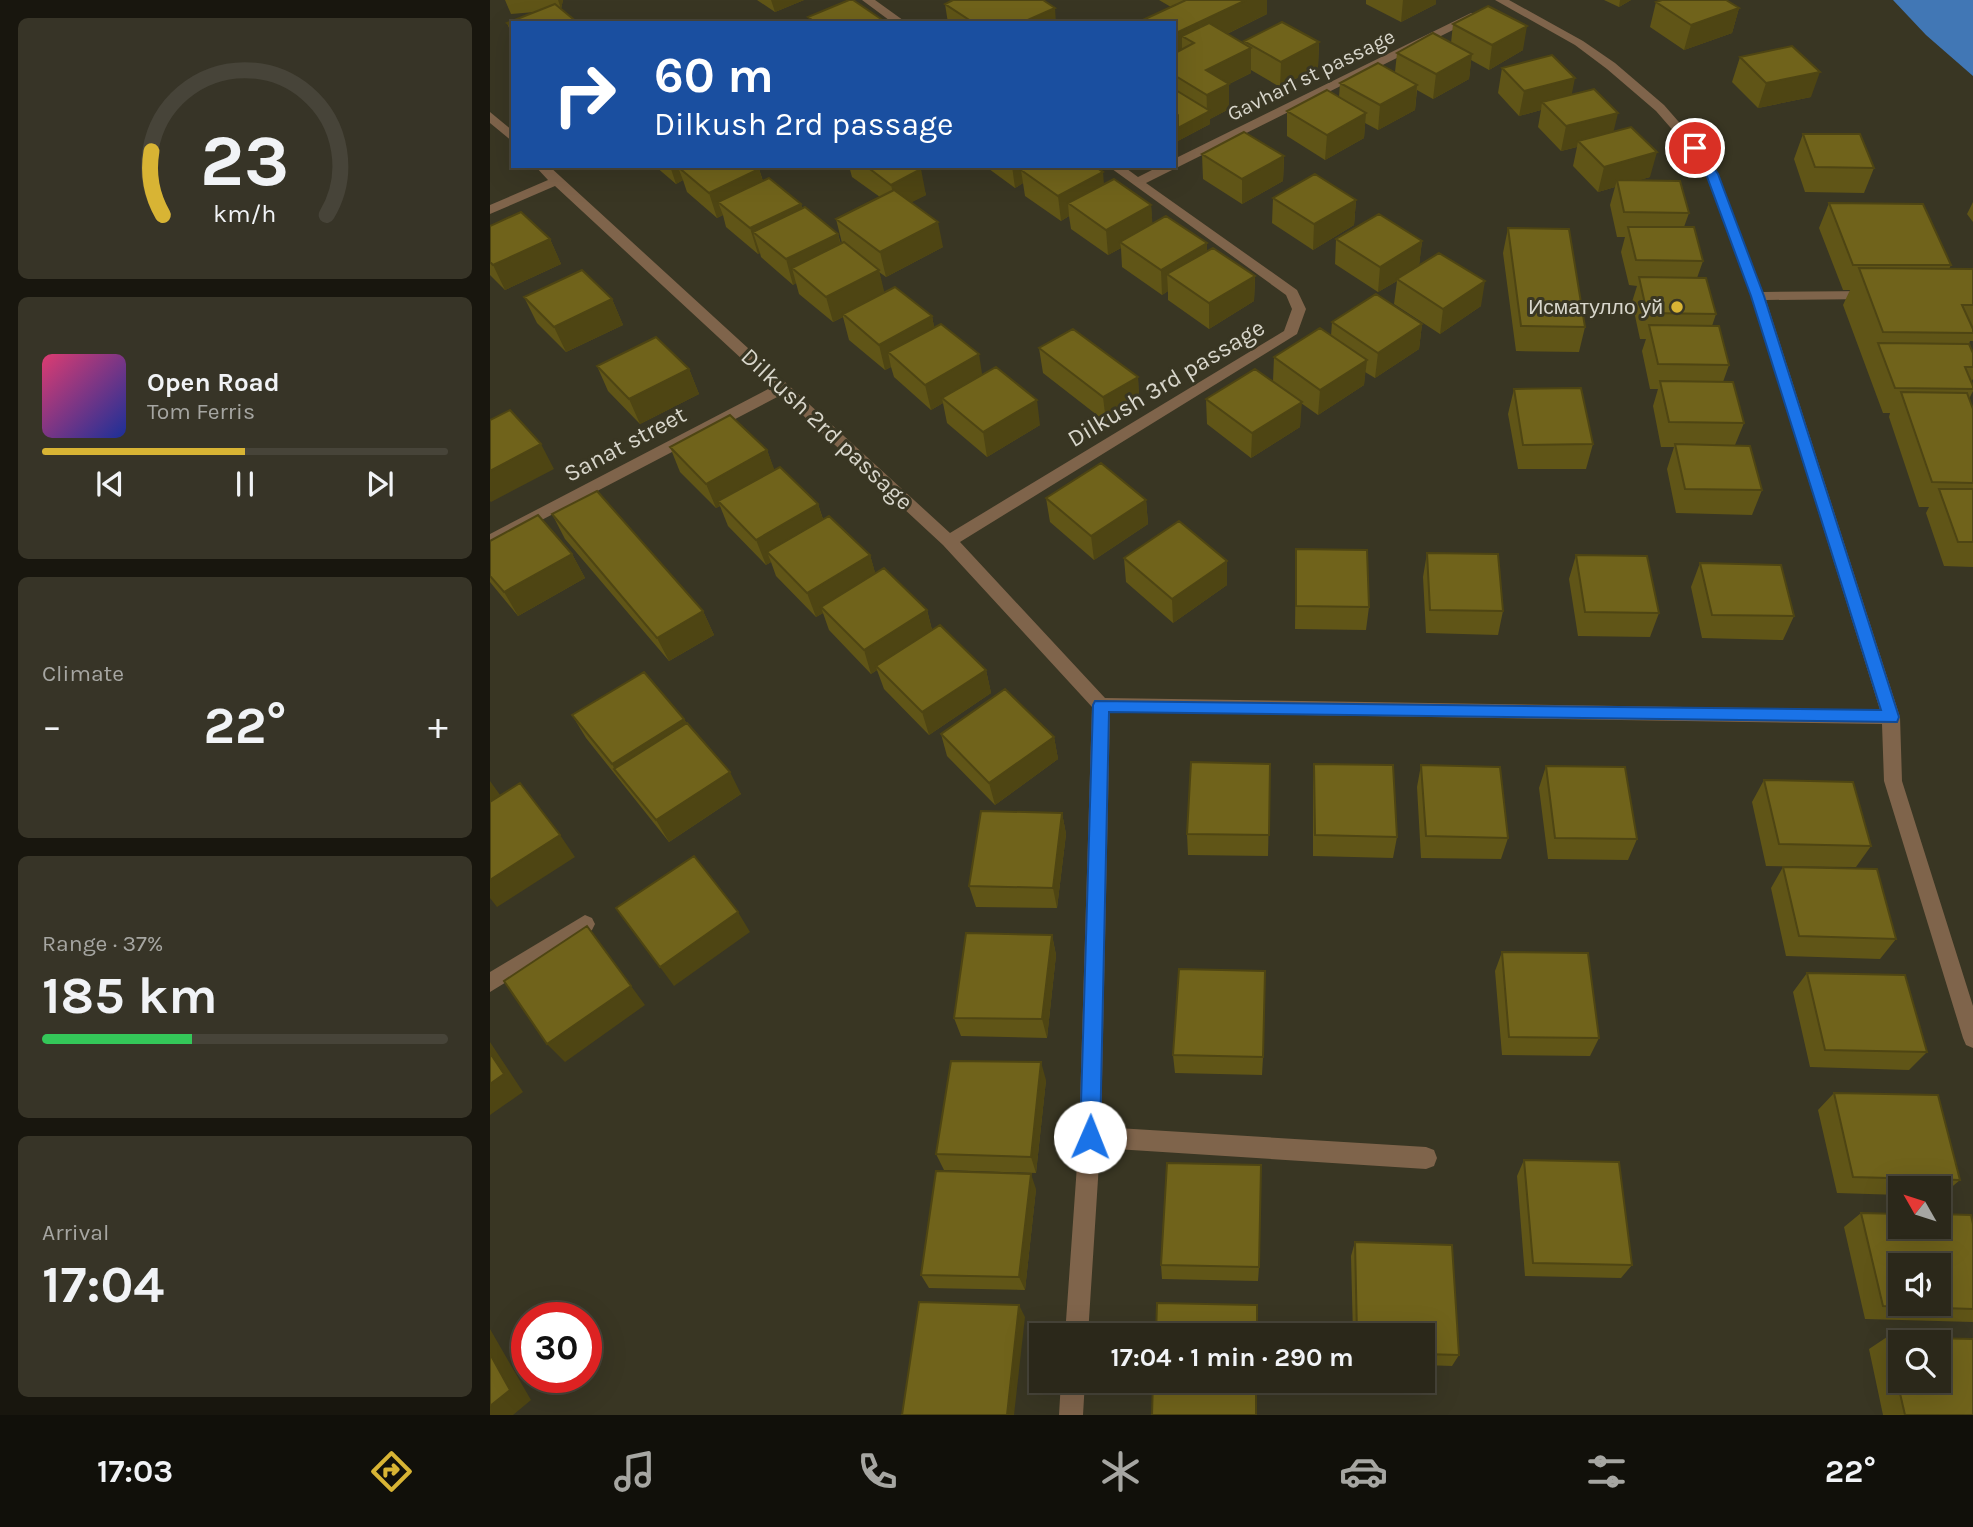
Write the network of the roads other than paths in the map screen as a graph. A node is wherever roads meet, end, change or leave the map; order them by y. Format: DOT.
graph roads {
  1 [pos="868,0"];
  2 [pos="1502,0"];
  3 [pos="898,21"];
  4 [pos="490,116"];
  5 [pos="511,136"];
  6 [pos="1176,163"];
  7 [pos="543,168"];
  8 [pos="1117,168"];
  9 [pos="1166,168"];
  10 [pos="556,181"];
  11 [pos="1138,182"];
  12 [pos="490,210"];
  13 [pos="1892,295"];
  14 [pos="1758,296"];
  15 [pos="782,388"];
  16 [pos="490,541"];
  17 [pos="949,541"];
  18 [pos="1101,705"];
  19 [pos="1891,717"];
  20 [pos="585,924"];
  21 [pos="490,983"];
  22 [pos="1973,1038"];
  23 [pos="1090,1137"];
  24 [pos="1426,1158"];
  25 [pos="1077,1323"];
  26 [pos="1072,1393"];
  27 [pos="1071,1415"];
  1 -- 3 [label="street"];
  2 -- 6 [label="street, Gavhar1 st passage"];
  2 -- 14 [label="street"];
  4 -- 5 [label="street"];
  7 -- 10 [label="street, Dilkush 2rd passage"];
  8 -- 11 [label="street, Dilkush 3rd passage"];
  9 -- 11 [label="street, Gavhar1 st passage"];
  10 -- 12 [label="street"];
  10 -- 15 [label="street, Dilkush 2rd passage"];
  11 -- 17 [label="street, Dilkush 3rd passage"];
  13 -- 14 [label="street"];
  14 -- 19 [label="street"];
  15 -- 16 [label="street, Sanat street"];
  15 -- 17 [label="street, Dilkush 2rd passage"];
  17 -- 18 [label="street, Dilkush 2rd passage"];
  18 -- 19 [label="street"];
  18 -- 23 [label="street"];
  19 -- 22 [label="street"];
  20 -- 21 [label="street"];
  23 -- 24 [label="street"];
  23 -- 25 [label="street"];
  26 -- 27 [label="street"];
}
